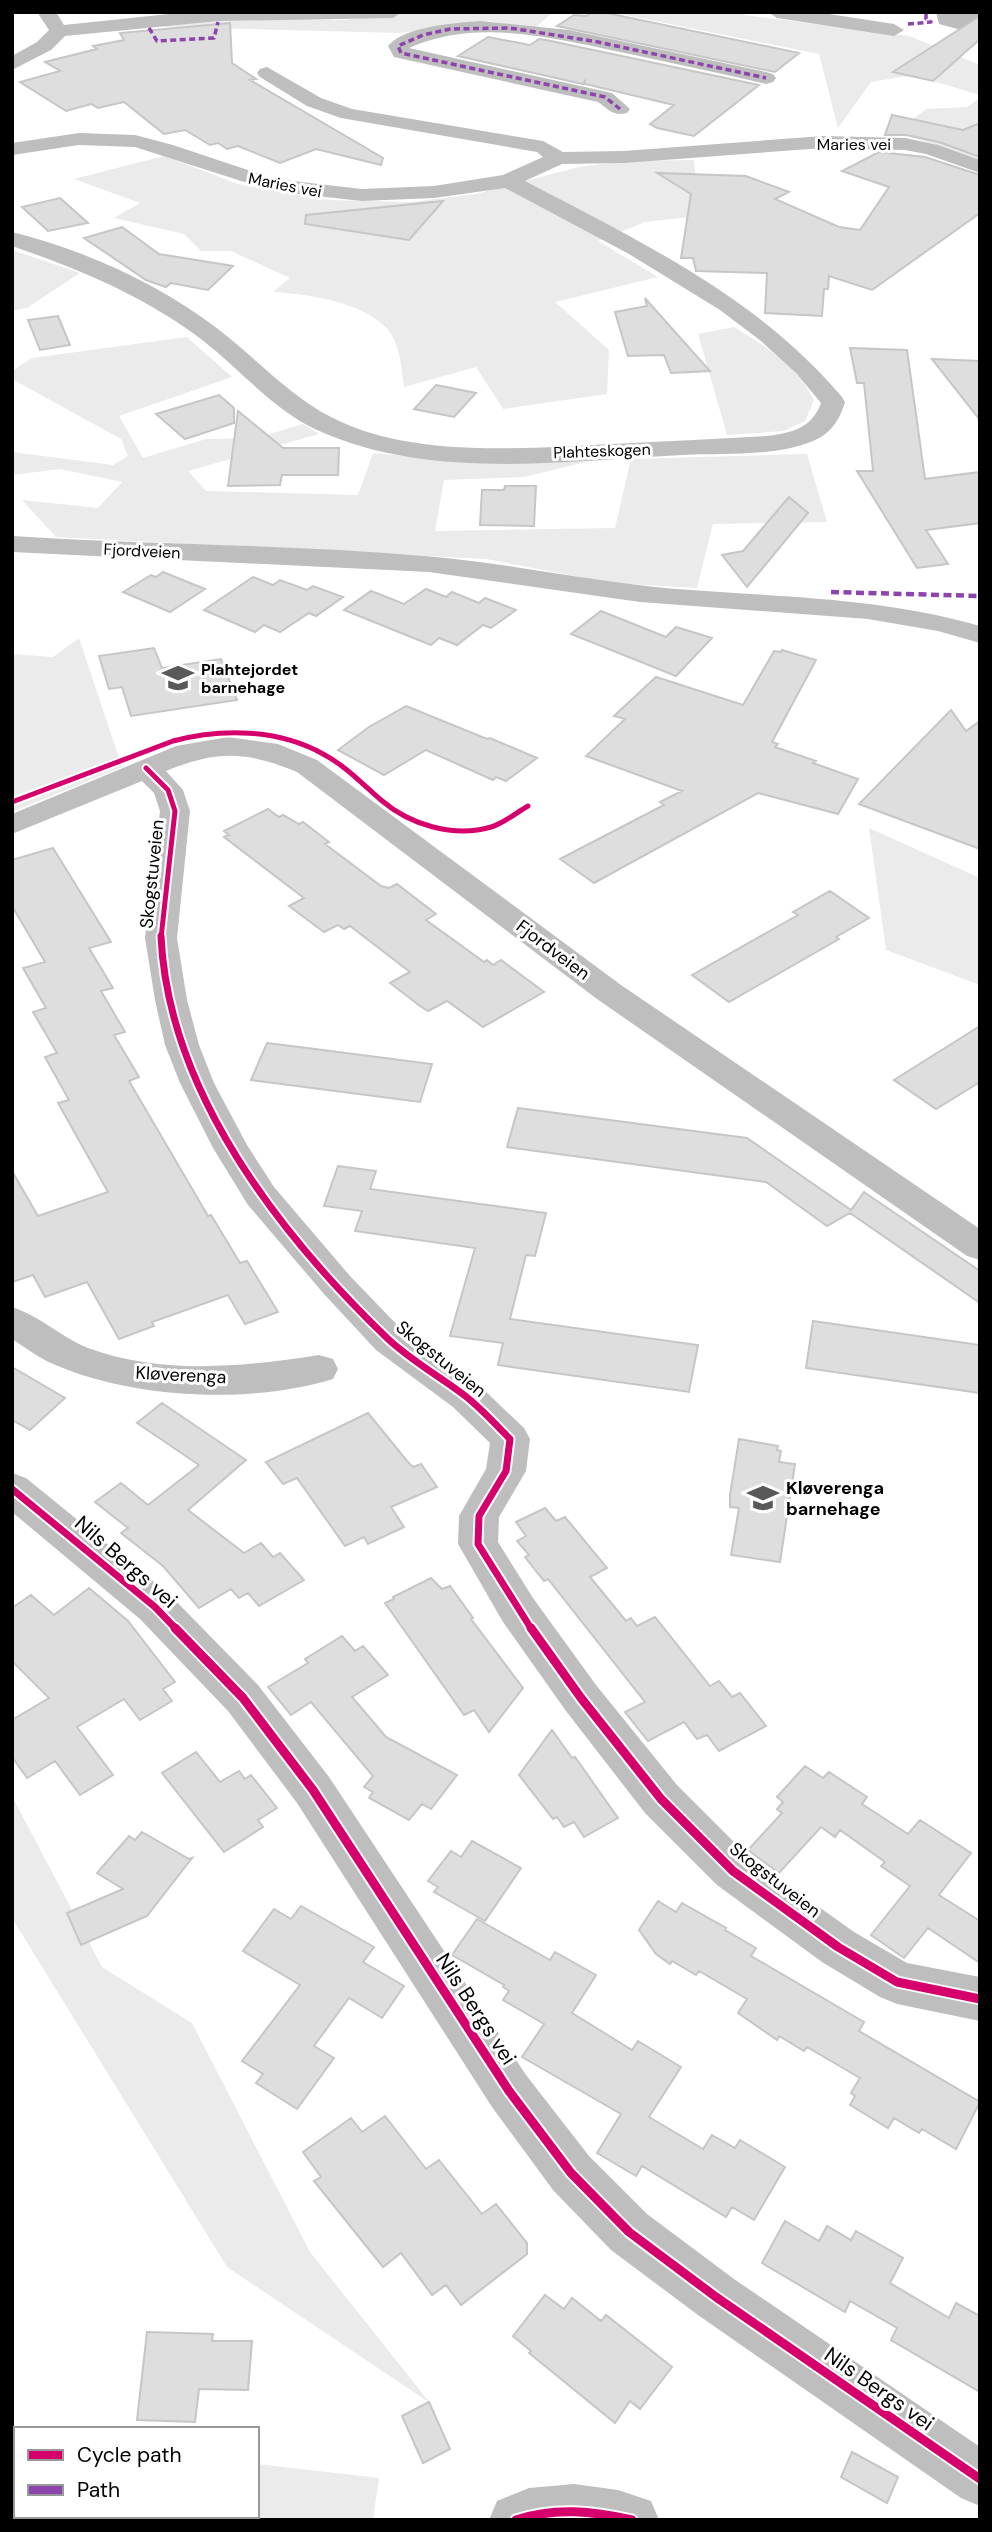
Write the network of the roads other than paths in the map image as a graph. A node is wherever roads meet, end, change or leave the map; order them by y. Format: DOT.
graph roads {
  1 [pos="46,12"];
  2 [pos="393,12"];
  3 [pos="777,12"];
  4 [pos="894,30"];
  5 [pos="59,31"];
  6 [pos="12,64"];
  7 [pos="267,73"];
  8 [pos="766,78"];
  9 [pos="620,109"];
  10 [pos="12,149"];
  11 [pos="558,158"];
  12 [pos="980,167"];
  13 [pos="508,181"];
  14 [pos="12,239"];
  15 [pos="12,544"];
  16 [pos="980,635"];
  17 [pos="146,768"];
  18 [pos="12,825"];
  19 [pos="980,1247"];
  20 [pos="12,1321"];
  21 [pos="319,1369"];
  22 [pos="12,1489"];
  23 [pos="980,1999"];
  24 [pos="980,2479"];
  25 [pos="516,2520"];
  26 [pos="632,2520"];
  1 -- 5 [label="street"];
  2 -- 5 [label="street"];
  3 -- 4 [label="street"];
  5 -- 6 [label="street"];
  7 -- 11 [label="street, Maries vei"];
  8 -- 9 [label="street"];
  10 -- 13 [label="street, Maries vei"];
  11 -- 12 [label="street, Maries vei"];
  11 -- 13 [label="street, Maries vei"];
  13 -- 14 [label="street, Plahteskogen"];
  15 -- 16 [label="street, Fjordveien"];
  17 -- 18 [label="street, Fjordveien"];
  17 -- 19 [label="street, Fjordveien"];
  17 -- 23 [label="street, Skogstuveien"];
  20 -- 21 [label="street, Kløverenga"];
  22 -- 24 [label="street, Nils Bergs vei"];
  25 -- 26 [label="street"];
}
